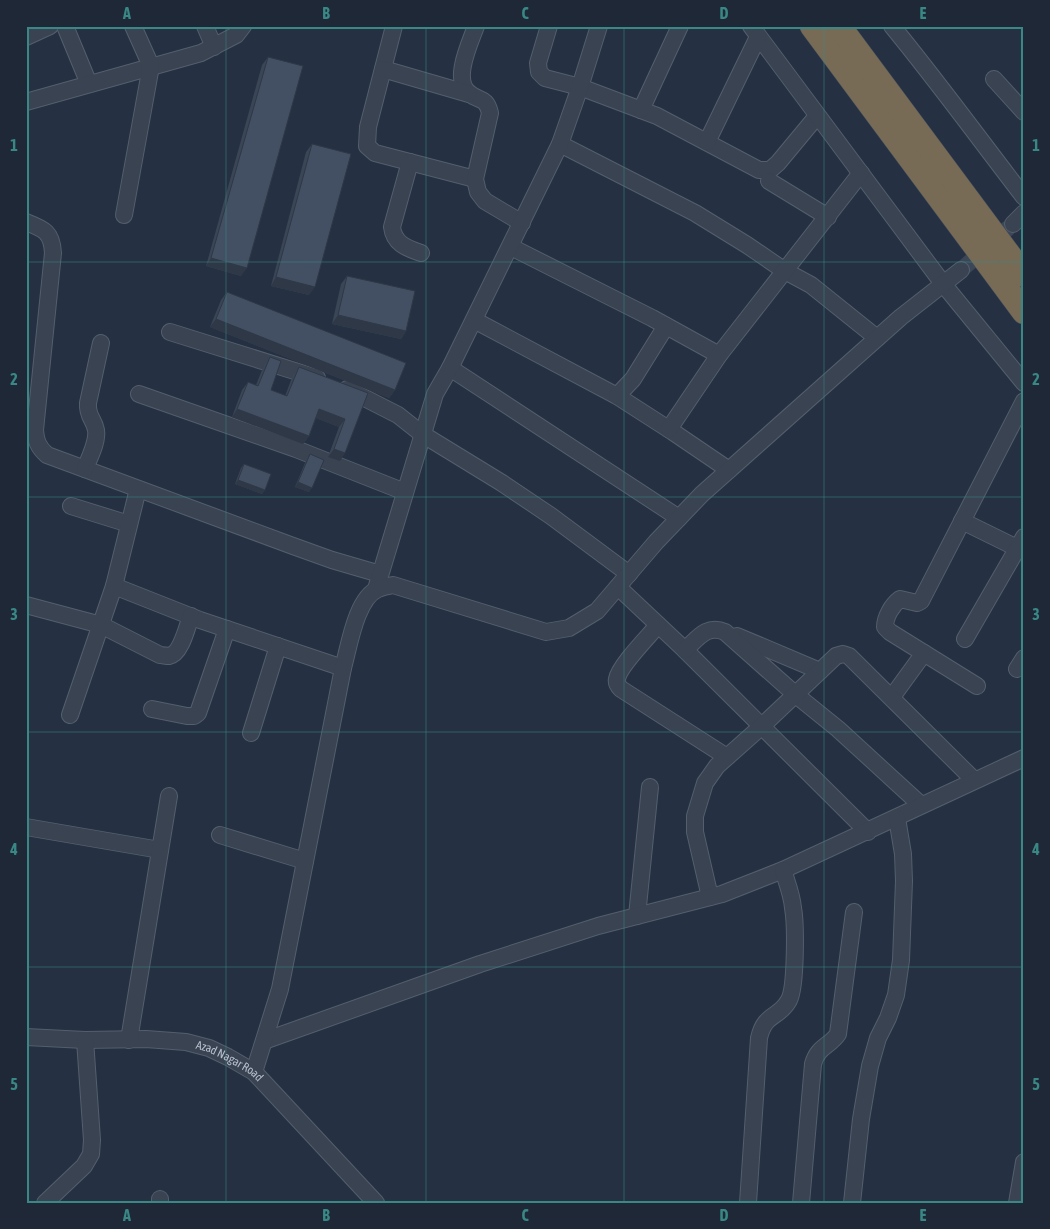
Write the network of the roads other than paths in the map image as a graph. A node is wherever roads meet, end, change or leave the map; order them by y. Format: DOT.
graph roads {
  1 [pos="50,26"];
  2 [pos="65,26"];
  3 [pos="133,26"];
  4 [pos="205,26"];
  5 [pos="243,26"];
  6 [pos="394,26"];
  7 [pos="476,26"];
  8 [pos="549,26"];
  9 [pos="599,26"];
  10 [pos="680,26"];
  11 [pos="812,26"];
  12 [pos="839,26"];
  13 [pos="892,26"];
  14 [pos="755,32"];
  15 [pos="26,37"];
  16 [pos="214,47"];
  17 [pos="151,66"];
  18 [pos="383,69"];
  19 [pos="994,79"];
  20 [pos="89,84"];
  21 [pos="580,87"];
  22 [pos="469,94"];
  23 [pos="28,98"];
  24 [pos="1021,103"];
  25 [pos="641,110"];
  26 [pos="818,116"];
  27 [pos="707,142"];
  28 [pos="560,144"];
  29 [pos="410,162"];
  30 [pos="860,173"];
  31 [pos="475,179"];
  32 [pos="769,181"];
  33 [pos="1024,197"];
  34 [pos="124,215"];
  35 [pos="828,216"];
  36 [pos="26,222"];
  37 [pos="522,223"];
  38 [pos="510,247"];
  39 [pos="422,253"];
  40 [pos="962,270"];
  41 [pos="785,271"];
  42 [pos="1024,275"];
  43 [pos="944,285"];
  44 [pos="1024,312"];
  45 [pos="474,320"];
  46 [pos="666,326"];
  47 [pos="170,332"];
  48 [pos="877,338"];
  49 [pos="101,343"];
  50 [pos="719,355"];
  51 [pos="450,368"];
  52 [pos="1024,383"];
  53 [pos="139,394"];
  54 [pos="617,396"];
  55 [pos="1024,401"];
  56 [pos="669,429"];
  57 [pos="422,434"];
  58 [pos="85,469"];
  59 [pos="729,470"];
  60 [pos="138,489"];
  61 [pos="405,492"];
  62 [pos="71,506"];
  63 [pos="679,518"];
  64 [pos="962,521"];
  65 [pos="129,524"];
  66 [pos="1021,543"];
  67 [pos="629,574"];
  68 [pos="378,582"];
  69 [pos="114,586"];
  70 [pos="618,587"];
  71 [pos="26,605"];
  72 [pos="191,616"];
  73 [pos="658,625"];
  74 [pos="101,626"];
  75 [pos="227,629"];
  76 [pos="725,632"];
  77 [pos="965,639"];
  78 [pos="278,646"];
  79 [pos="685,650"];
  80 [pos="924,653"];
  81 [pos="343,668"];
  82 [pos="820,671"];
  83 [pos="977,686"];
  84 [pos="796,695"];
  85 [pos="892,697"];
  86 [pos="152,709"];
  87 [pos="70,715"];
  88 [pos="762,726"];
  89 [pos="251,733"];
  90 [pos="726,757"];
  91 [pos="1024,758"];
  92 [pos="974,780"];
  93 [pos="650,787"];
  94 [pos="168,796"];
  95 [pos="921,805"];
  96 [pos="897,818"];
  97 [pos="26,827"];
  98 [pos="868,832"];
  99 [pos="220,835"];
  100 [pos="160,850"];
  101 [pos="305,861"];
  102 [pos="783,870"];
  103 [pos="710,897"];
  104 [pos="854,912"];
  105 [pos="637,916"];
  106 [pos="26,1037"];
  107 [pos="85,1040"];
  108 [pos="129,1040"];
  109 [pos="264,1041"];
  110 [pos="254,1072"];
  111 [pos="1024,1162"];
  112 [pos="45,1203"];
  113 [pos="376,1203"];
  114 [pos="748,1203"];
  115 [pos="801,1203"];
  116 [pos="852,1203"];
  117 [pos="1017,1203"];
  1 -- 15 [label="street"];
  2 -- 20 [label="street"];
  3 -- 17 [label="street"];
  4 -- 16 [label="street"];
  5 -- 16 [label="street"];
  6 -- 18 [label="street"];
  7 -- 22 [label="street"];
  8 -- 21 [label="street"];
  9 -- 21 [label="street"];
  10 -- 25 [label="street"];
  11 -- 44 [label="highway"];
  12 -- 42 [label="highway"];
  13 -- 33 [label="street"];
  14 -- 26 [label="street"];
  14 -- 27 [label="street"];
  16 -- 17 [label="street"];
  17 -- 20 [label="street"];
  17 -- 34 [label="street"];
  18 -- 22 [label="street"];
  18 -- 29 [label="street"];
  19 -- 24 [label="street"];
  20 -- 23 [label="street"];
  21 -- 25 [label="street"];
  21 -- 28 [label="street"];
  22 -- 31 [label="street"];
  25 -- 27 [label="street"];
  26 -- 27 [label="street"];
  26 -- 30 [label="street"];
  28 -- 37 [label="street"];
  28 -- 41 [label="street"];
  29 -- 31 [label="street"];
  29 -- 39 [label="street"];
  30 -- 35 [label="street"];
  30 -- 43 [label="street"];
  31 -- 37 [label="street"];
  32 -- 35 [label="street"];
  35 -- 41 [label="street"];
  36 -- 58 [label="street"];
  37 -- 38 [label="street"];
  38 -- 45 [label="street"];
  38 -- 46 [label="street"];
  40 -- 43 [label="street"];
  41 -- 48 [label="street"];
  41 -- 50 [label="street"];
  43 -- 48 [label="street"];
  43 -- 52 [label="street"];
  45 -- 51 [label="street"];
  45 -- 54 [label="street"];
  46 -- 50 [label="street"];
  46 -- 54 [label="street"];
  47 -- 57 [label="street"];
  48 -- 59 [label="street"];
  49 -- 58 [label="street"];
  50 -- 56 [label="street"];
  51 -- 57 [label="street"];
  51 -- 63 [label="street"];
  53 -- 61 [label="street"];
  54 -- 56 [label="street"];
  55 -- 64 [label="street"];
  56 -- 59 [label="street"];
  57 -- 61 [label="street"];
  57 -- 67 [label="street"];
  58 -- 60 [label="street"];
  59 -- 63 [label="street"];
  60 -- 65 [label="street"];
  60 -- 68 [label="street"];
  61 -- 68 [label="street"];
  62 -- 65 [label="street"];
  63 -- 67 [label="street"];
  64 -- 66 [label="street"];
  64 -- 80 [label="street"];
  65 -- 69 [label="street"];
  66 -- 77 [label="street"];
  67 -- 70 [label="street"];
  68 -- 70 [label="street"];
  68 -- 81 [label="street"];
  69 -- 72 [label="street"];
  69 -- 74 [label="street"];
  70 -- 73 [label="street"];
  71 -- 74 [label="street"];
  72 -- 74 [label="street"];
  72 -- 75 [label="street"];
  73 -- 79 [label="street"];
  73 -- 90 [label="street"];
  74 -- 87 [label="street"];
  75 -- 78 [label="street"];
  75 -- 86 [label="street"];
  76 -- 79 [label="street"];
  76 -- 82 [label="street"];
  76 -- 84 [label="street"];
  78 -- 81 [label="street"];
  78 -- 89 [label="street"];
  79 -- 88 [label="street"];
  80 -- 83 [label="street"];
  80 -- 85 [label="street"];
  81 -- 101 [label="street"];
  82 -- 84 [label="street"];
  82 -- 85 [label="street"];
  84 -- 88 [label="street"];
  84 -- 95 [label="street"];
  85 -- 92 [label="street"];
  88 -- 90 [label="street"];
  88 -- 98 [label="street"];
  90 -- 103 [label="street"];
  91 -- 92 [label="street"];
  92 -- 95 [label="street"];
  93 -- 105 [label="street"];
  94 -- 100 [label="street"];
  95 -- 96 [label="street"];
  96 -- 98 [label="street"];
  96 -- 116 [label="street"];
  97 -- 100 [label="street"];
  98 -- 102 [label="street"];
  99 -- 101 [label="street"];
  100 -- 108 [label="street"];
  101 -- 109 [label="street"];
  102 -- 103 [label="street"];
  102 -- 114 [label="street"];
  103 -- 105 [label="street"];
  104 -- 115 [label="street"];
  105 -- 109 [label="street"];
  106 -- 107 [label="street, Azad Nagar Road"];
  107 -- 108 [label="street, Azad Nagar Road"];
  107 -- 112 [label="street"];
  108 -- 110 [label="street, Azad Nagar Road"];
  109 -- 110 [label="street"];
  110 -- 113 [label="street, Azad Nagar Road"];
  111 -- 117 [label="street"];
}
